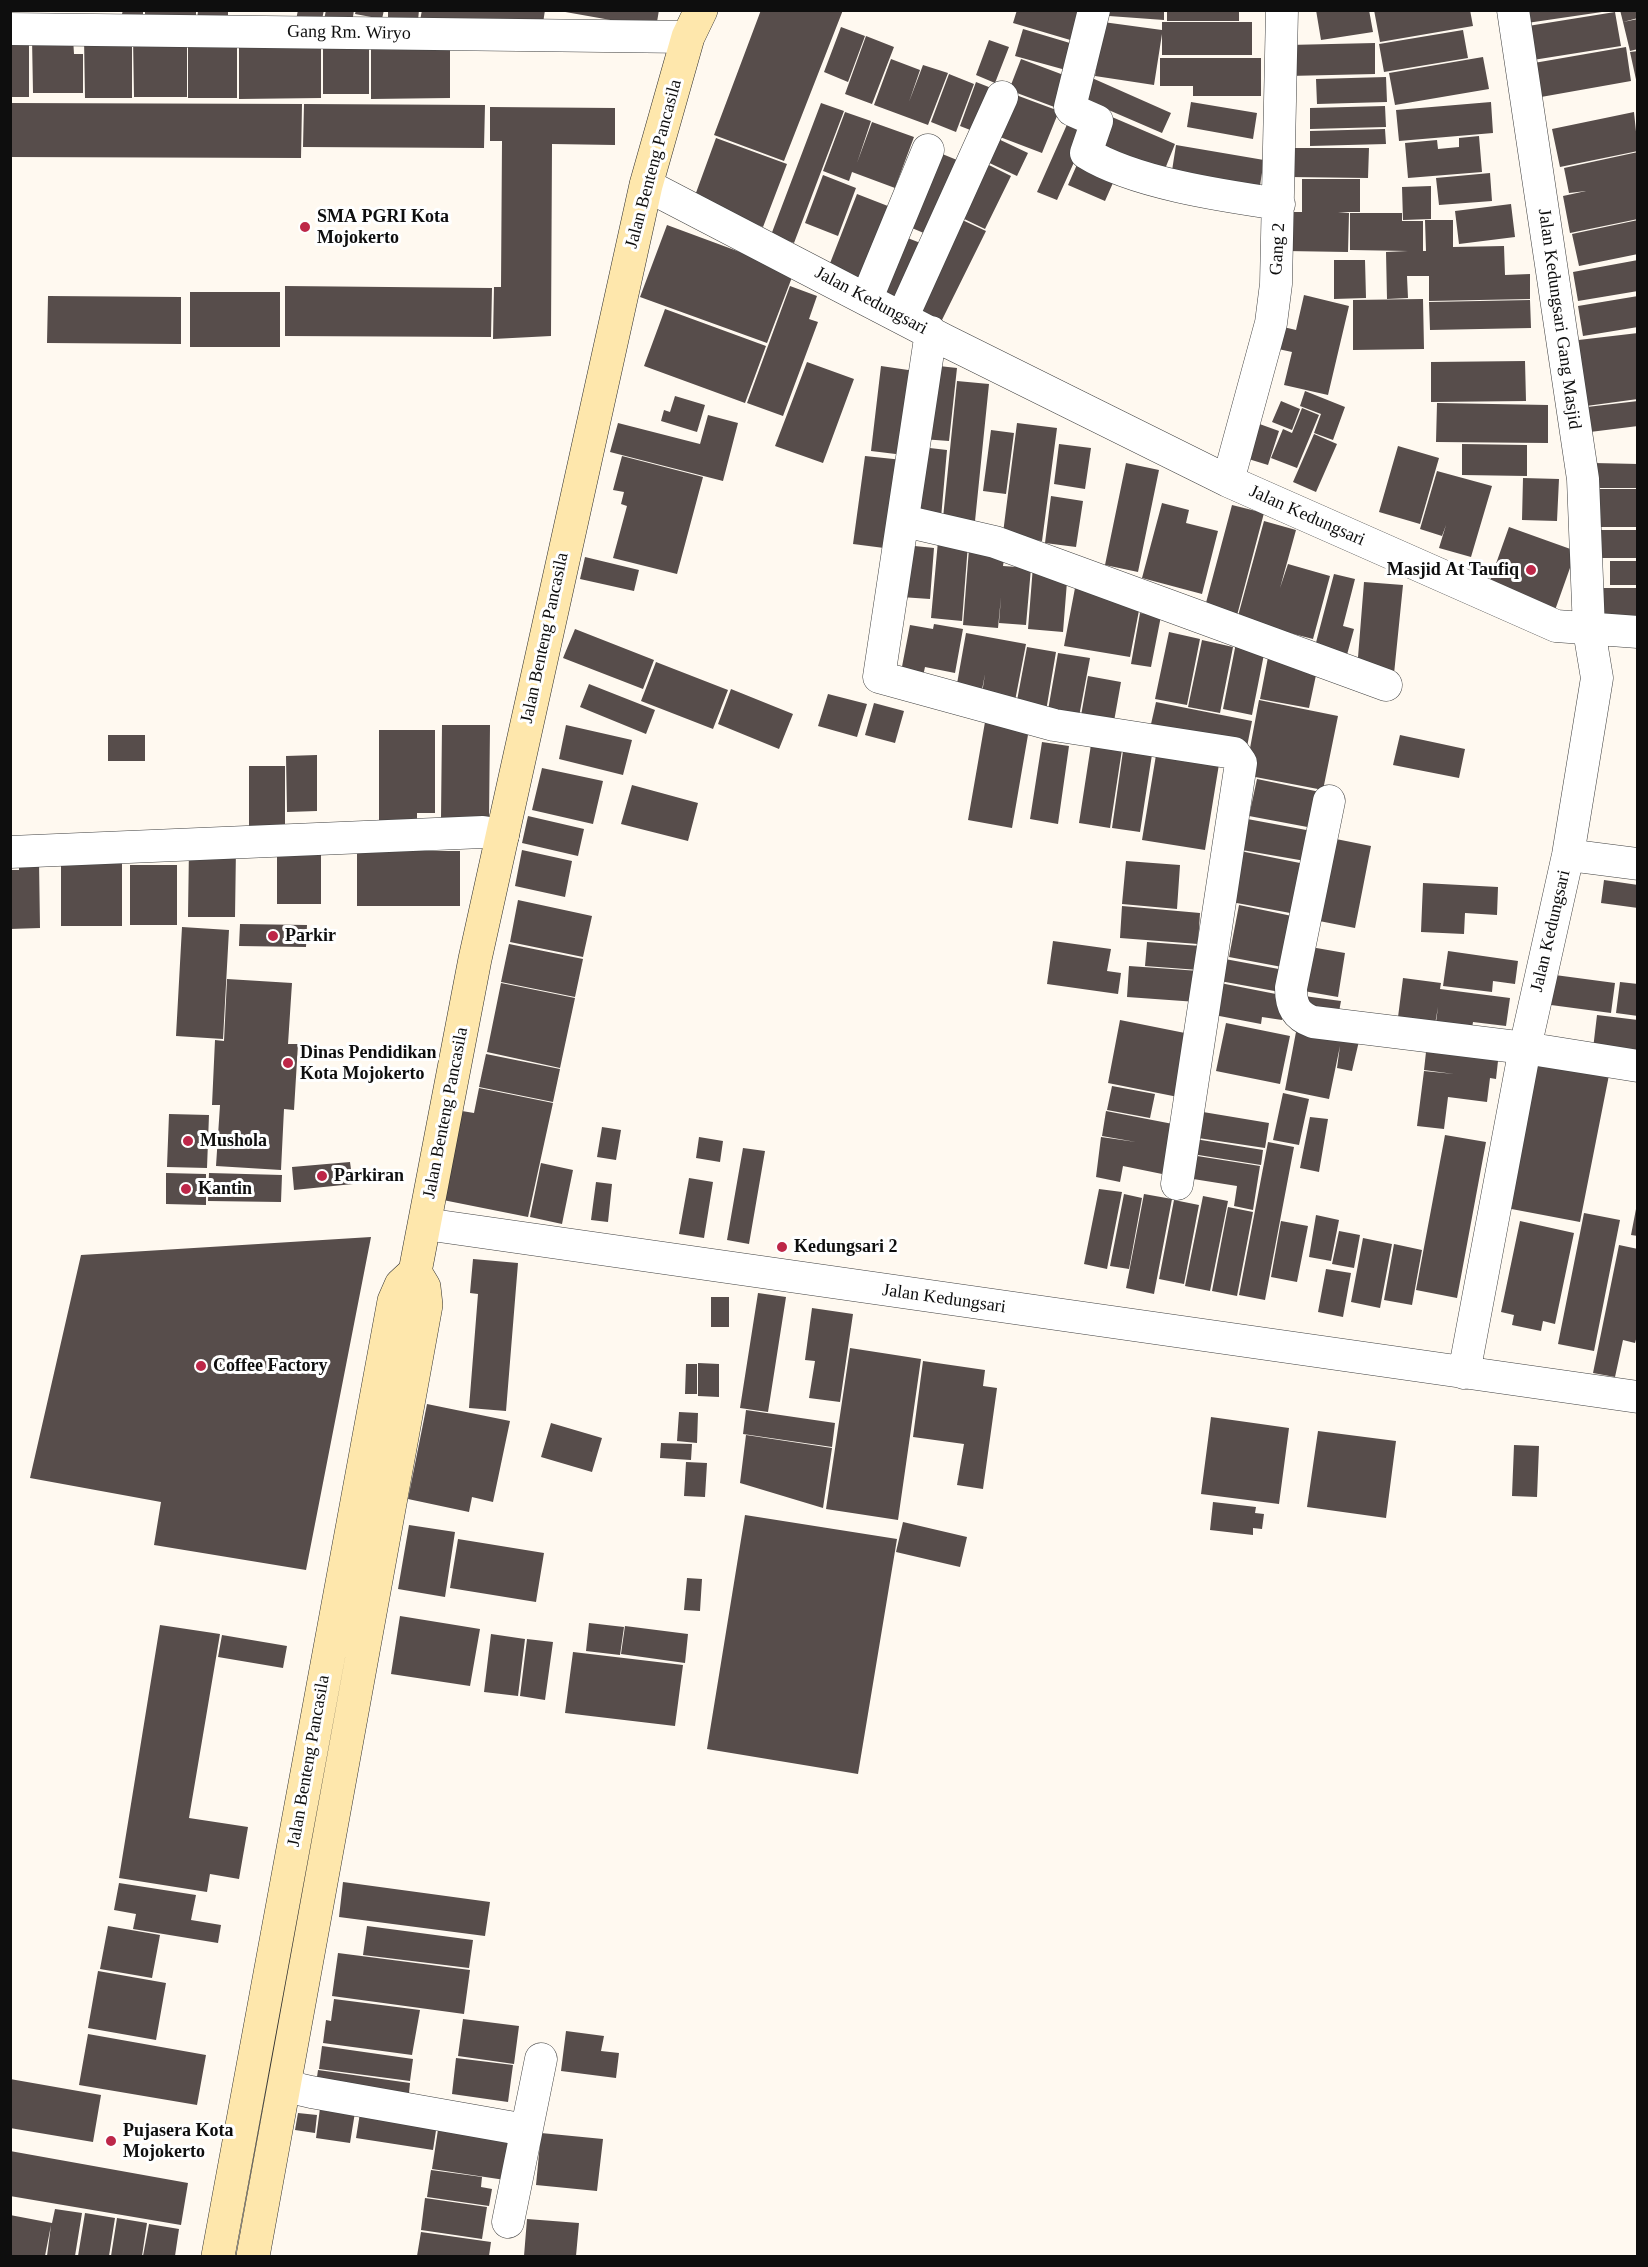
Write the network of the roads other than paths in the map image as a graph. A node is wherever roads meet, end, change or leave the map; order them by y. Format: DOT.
graph roads {
  1 [pos="1094,10"];
  2 [pos="1282,10"];
  3 [pos="1513,10"];
  4 [pos="695,24"];
  5 [pos="10,29"];
  6 [pos="1002,97"];
  7 [pos="928,150"];
  8 [pos="646,185"];
  9 [pos="1279,204"];
  10 [pos="867,298"];
  11 [pos="903,316"];
  12 [pos="931,332"];
  13 [pos="1228,481"];
  14 [pos="904,521"];
  15 [pos="1589,630"];
  16 [pos="1638,632"];
  17 [pos="1386,685"];
  18 [pos="1329,801"];
  19 [pos="503,835"];
  20 [pos="10,852"];
  21 [pos="1568,855"];
  22 [pos="1638,864"];
  23 [pos="1525,1048"];
  24 [pos="1638,1066"];
  25 [pos="1177,1184"];
  26 [pos="425,1224"];
  27 [pos="415,1272"];
  28 [pos="1464,1373"];
  29 [pos="1638,1397"];
  30 [pos="312,1747"];
  31 [pos="344,1753"];
  32 [pos="541,2059"];
  33 [pos="251,2075"];
  34 [pos="285,2081"];
  35 [pos="526,2130"];
  36 [pos="508,2222"];
  37 [pos="218,2256"];
  38 [pos="253,2256"];
  1 -- 9 [label="street"];
  2 -- 9 [label="street, Gang 2"];
  3 -- 15 [label="street, Jalan Kedungsari Gang Masjid"];
  4 -- 5 [label="street, Gang Rm. Wiryo"];
  4 -- 8 [label="street, Jalan Benteng Pancasila"];
  6 -- 11 [label="street"];
  7 -- 10 [label="street"];
  8 -- 10 [label="street, Jalan Kedungsari"];
  8 -- 19 [label="street, Jalan Benteng Pancasila"];
  9 -- 13 [label="street, Gang 2"];
  10 -- 11 [label="street, Jalan Kedungsari"];
  11 -- 12 [label="street, Jalan Kedungsari"];
  12 -- 13 [label="street, Jalan Kedungsari"];
  12 -- 14 [label="street"];
  13 -- 15 [label="street, Jalan Kedungsari"];
  14 -- 17 [label="street"];
  14 -- 25 [label="street"];
  15 -- 16 [label="street"];
  15 -- 21 [label="street, Jalan Kedungsari"];
  18 -- 23 [label="street"];
  19 -- 20 [label="street"];
  19 -- 26 [label="street, Jalan Benteng Pancasila"];
  21 -- 22 [label="street"];
  21 -- 23 [label="street, Jalan Kedungsari"];
  23 -- 24 [label="street"];
  23 -- 28 [label="street, Jalan Kedungsari"];
  26 -- 27 [label="street, Jalan Benteng Pancasila"];
  26 -- 28 [label="street, Jalan Kedungsari"];
  27 -- 30 [label="street, Jalan Benteng Pancasila"];
  27 -- 31 [label="street, Jalan Benteng Pancasila"];
  28 -- 29 [label="street, Jalan Kedungsari"];
  30 -- 31 [label="street"];
  30 -- 33 [label="street, Jalan Benteng Pancasila"];
  31 -- 34 [label="street, Jalan Benteng Pancasila"];
  32 -- 35 [label="street"];
  33 -- 34 [label="street"];
  33 -- 37 [label="street, Jalan Benteng Pancasila"];
  34 -- 35 [label="street"];
  34 -- 38 [label="street, Jalan Benteng Pancasila"];
  35 -- 36 [label="street"];
}
